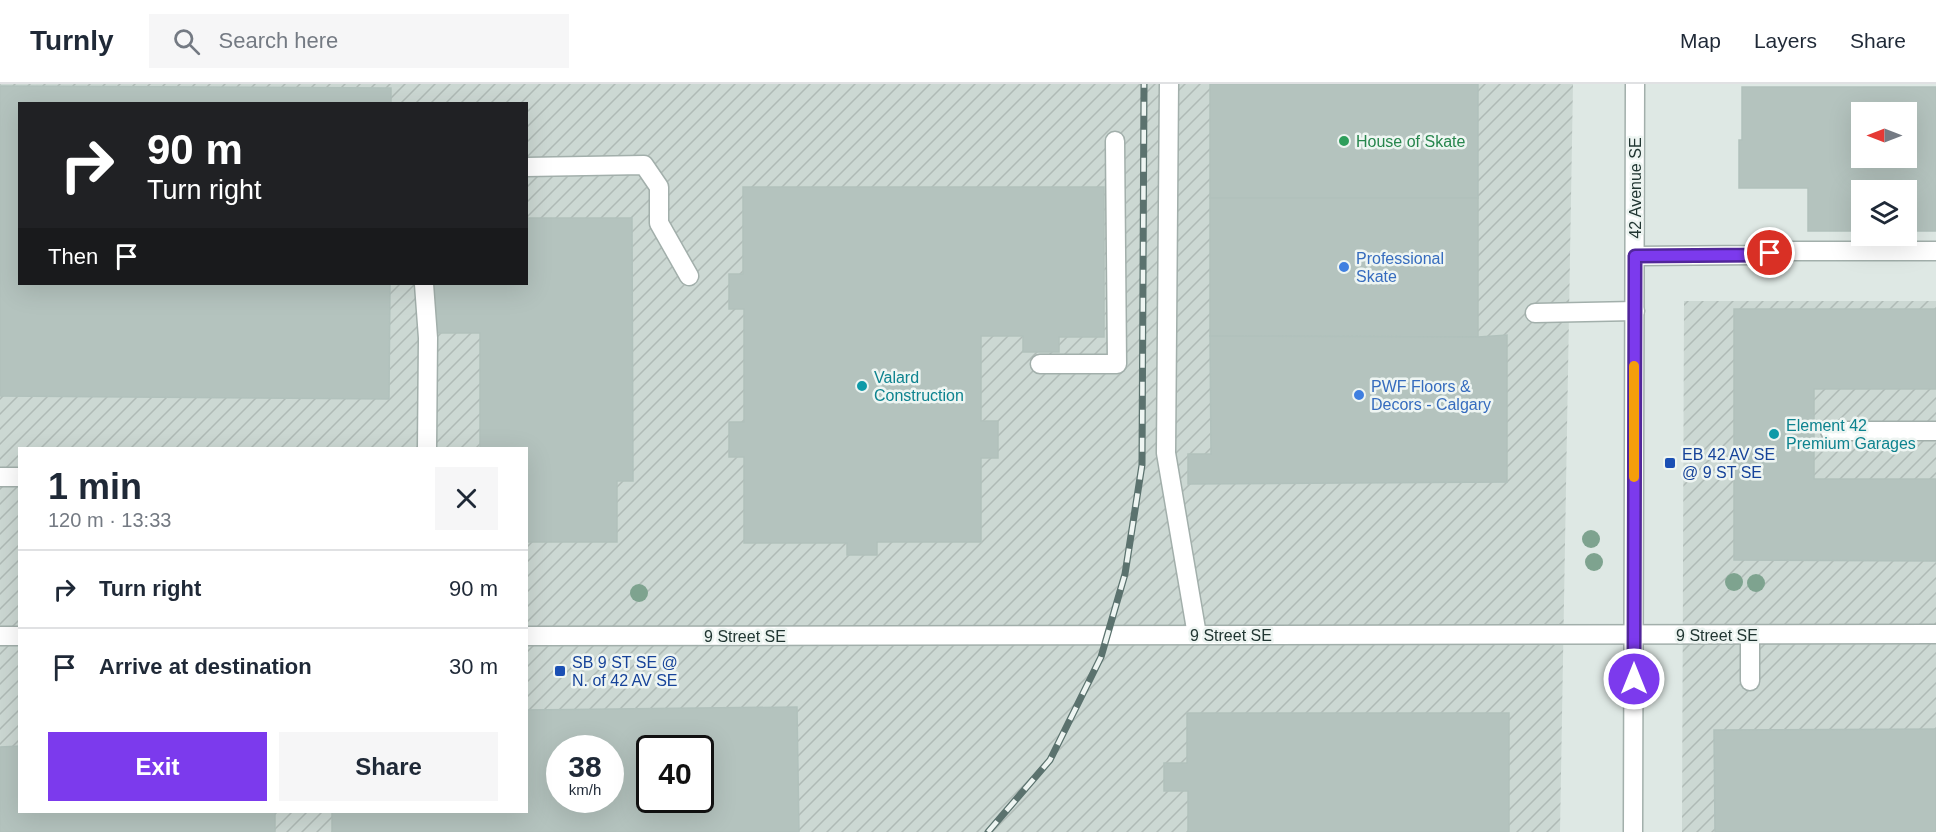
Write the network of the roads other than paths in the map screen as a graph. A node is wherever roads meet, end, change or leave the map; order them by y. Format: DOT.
graph roads {
  1 [pos="1169,84"];
  2 [pos="1635,84"];
  3 [pos="1115,141"];
  4 [pos="528,167"];
  5 [pos="1936,251"];
  6 [pos="1635,256"];
  7 [pos="689,276"];
  8 [pos="424,285"];
  9 [pos="1635,311"];
  10 [pos="1535,313"];
  11 [pos="1040,364"];
  12 [pos="1830,430"];
  13 [pos="1936,431"];
  14 [pos="427,447"];
  15 [pos="0,477"];
  16 [pos="18,477"];
  17 [pos="1936,634"];
  18 [pos="1197,635"];
  19 [pos="1634,635"];
  20 [pos="1750,635"];
  21 [pos="0,636"];
  22 [pos="18,636"];
  23 [pos="528,636"];
  24 [pos="1750,681"];
  25 [pos="1633,832"];
  1 -- 18 [label="street"];
  2 -- 6 [label="street, 42 Avenue SE"];
  3 -- 11 [label="street"];
  4 -- 7 [label="street"];
  5 -- 6 [label="street"];
  6 -- 9 [label="street, 42 Avenue SE"];
  8 -- 14 [label="street"];
  9 -- 10 [label="street"];
  9 -- 19 [label="street, 42 Avenue SE"];
  12 -- 13 [label="street"];
  15 -- 16 [label="street"];
  17 -- 20 [label="street, 9 Street SE"];
  18 -- 19 [label="street, 9 Street SE"];
  18 -- 23 [label="street, 9 Street SE"];
  19 -- 20 [label="street, 9 Street SE"];
  19 -- 25 [label="street, 42 Avenue SE"];
  20 -- 24 [label="street"];
  21 -- 22 [label="street"];
}
